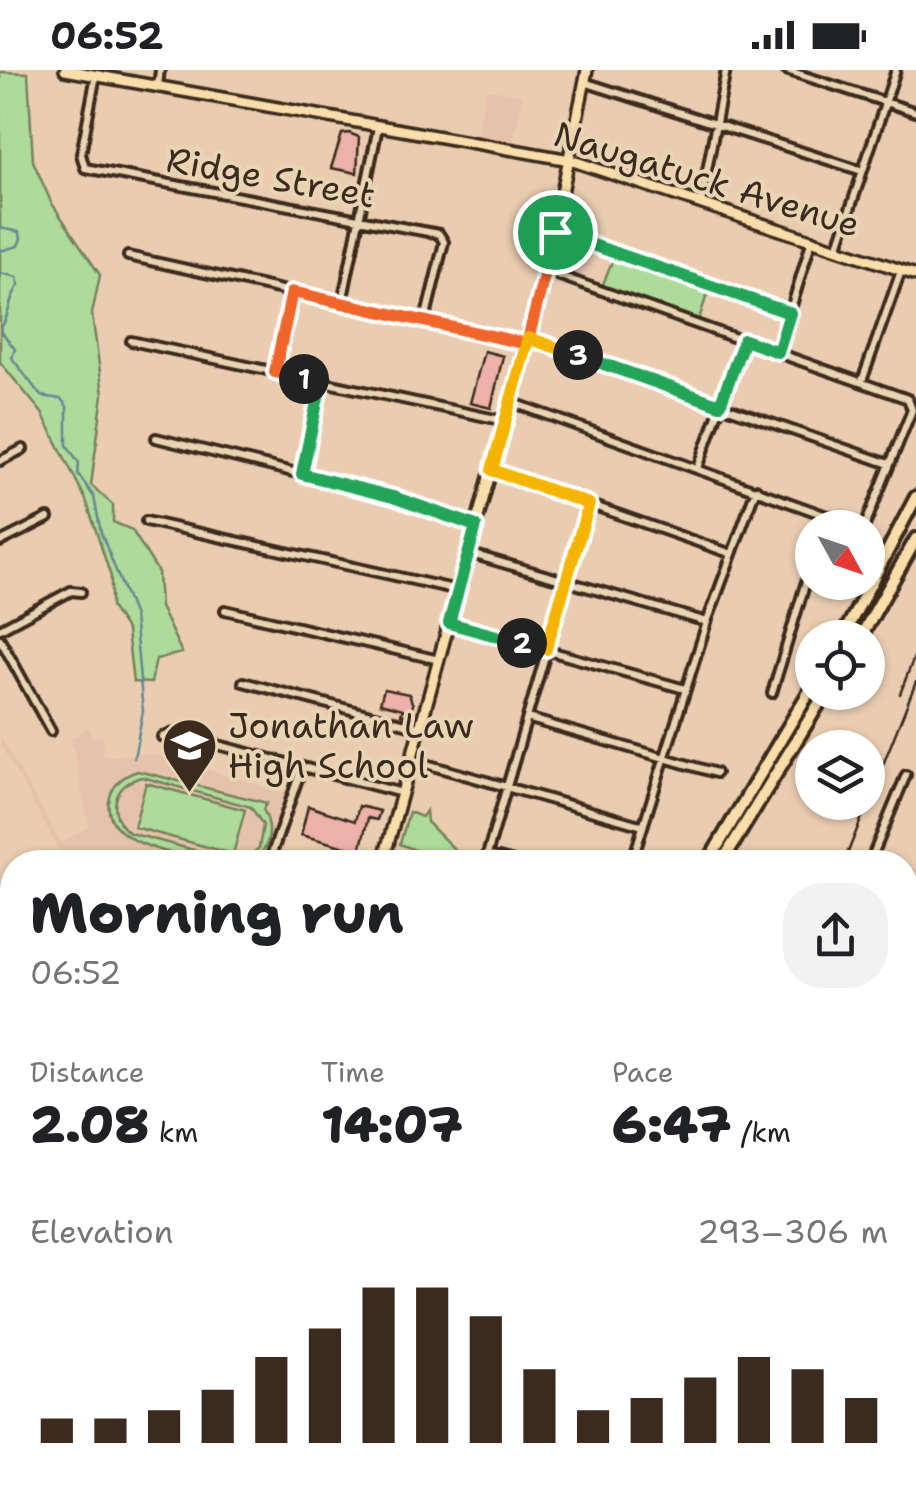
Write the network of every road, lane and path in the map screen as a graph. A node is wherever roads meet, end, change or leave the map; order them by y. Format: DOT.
graph roads {
  1 [pos="65,70"];
  2 [pos="160,70"];
  3 [pos="587,70"];
  4 [pos="726,70"];
  5 [pos="786,70"];
  6 [pos="896,70"];
  7 [pos="91,73"];
  8 [pos="584,82"];
  9 [pos="158,86"];
  10 [pos="884,102"];
  11 [pos="916,112"];
  12 [pos="716,122"];
  13 [pos="378,127"];
  14 [pos="570,160"];
  15 [pos="862,171"];
  16 [pos="700,202"];
  17 [pos="360,218"];
  18 [pos="555,232"];
  19 [pos="812,237"];
  20 [pos="838,246"];
  21 [pos="128,256"];
  22 [pos="902,270"];
  23 [pos="546,271"];
  24 [pos="916,275"];
  25 [pos="292,292"];
  26 [pos="342,303"];
  27 [pos="790,313"];
  28 [pos="425,320"];
  29 [pos="744,340"];
  30 [pos="132,341"];
  31 [pos="528,341"];
  32 [pos="778,352"];
  33 [pos="275,372"];
  34 [pos="862,381"];
  35 [pos="321,383"];
  36 [pos="511,402"];
  37 [pos="720,405"];
  38 [pos="505,421"];
  39 [pos="156,438"];
  40 [pos="23,449"];
  41 [pos="0,461"];
  42 [pos="889,464"];
  43 [pos="698,468"];
  44 [pos="492,470"];
  45 [pos="302,474"];
  46 [pos="756,489"];
  47 [pos="916,497"];
  48 [pos="589,504"];
  49 [pos="813,510"];
  50 [pos="870,510"];
  51 [pos="48,518"];
  52 [pos="146,520"];
  53 [pos="476,526"];
  54 [pos="916,539"];
  55 [pos="0,542"];
  56 [pos="468,553"];
  57 [pos="732,554"];
  58 [pos="564,582"];
  59 [pos="458,590"];
  60 [pos="81,592"];
  61 [pos="800,600"];
  62 [pos="225,610"];
  63 [pos="851,620"];
  64 [pos="870,620"];
  65 [pos="706,622"];
  66 [pos="449,623"];
  67 [pos="0,629"];
  68 [pos="0,639"];
  69 [pos="546,649"];
  70 [pos="439,660"];
  71 [pos="243,682"];
  72 [pos="685,689"];
  73 [pos="772,693"];
  74 [pos="799,710"];
  75 [pos="815,710"];
  76 [pos="527,718"];
  77 [pos="420,728"];
  78 [pos="51,732"];
  79 [pos="162,737"];
  80 [pos="664,758"];
  81 [pos="412,760"];
  82 [pos="302,766"];
  83 [pos="716,773"];
  84 [pos="906,774"];
  85 [pos="507,787"];
  86 [pos="402,793"];
  87 [pos="643,826"];
  88 [pos="273,850"];
  89 [pos="385,850"];
  90 [pos="488,850"];
  91 [pos="636,850"];
  92 [pos="715,850"];
  93 [pos="729,850"];
  94 [pos="875,850"];
  1 -- 7 [label="main road, Naugatuck Avenue"];
  2 -- 9 [label="street"];
  3 -- 8 [label="main road"];
  4 -- 12 [label="street"];
  5 -- 10 [label="street"];
  6 -- 10 [label="street"];
  7 -- 9 [label="main road, Naugatuck Avenue"];
  7 -- 17 [label="street, Ridge Street"];
  8 -- 12 [label="street"];
  8 -- 14 [label="main road"];
  9 -- 13 [label="main road, Naugatuck Avenue"];
  10 -- 11 [label="street"];
  10 -- 15 [label="street"];
  12 -- 15 [label="street"];
  12 -- 16 [label="street"];
  13 -- 14 [label="main road, Naugatuck Avenue"];
  13 -- 17 [label="street"];
  14 -- 16 [label="main road, Naugatuck Avenue"];
  14 -- 18 [label="main road"];
  15 -- 20 [label="street"];
  16 -- 19 [label="main road, Naugatuck Avenue"];
  17 -- 26 [label="street"];
  17 -- 28 [label="street, Ridge Street"];
  18 -- 23 [label="main road"];
  18 -- 27 [label="street"];
  19 -- 20 [label="main road, Naugatuck Avenue"];
  19 -- 27 [label="street"];
  20 -- 22 [label="main road, Naugatuck Avenue"];
  21 -- 25 [label="street"];
  22 -- 24 [label="main road, Naugatuck Avenue"];
  22 -- 34 [label="street"];
  23 -- 29 [label="street"];
  23 -- 31 [label="main road"];
  25 -- 26 [label="street"];
  25 -- 33 [label="street"];
  26 -- 28 [label="street"];
  27 -- 32 [label="street"];
  28 -- 31 [label="street"];
  29 -- 32 [label="street"];
  29 -- 37 [label="street"];
  30 -- 33 [label="street"];
  31 -- 36 [label="main road"];
  31 -- 37 [label="street"];
  32 -- 34 [label="street"];
  33 -- 35 [label="street"];
  34 -- 42 [label="street"];
  35 -- 38 [label="street"];
  35 -- 45 [label="street"];
  36 -- 38 [label="main road"];
  36 -- 43 [label="street"];
  37 -- 42 [label="street"];
  37 -- 43 [label="street"];
  38 -- 44 [label="main road"];
  39 -- 45 [label="street"];
  40 -- 41 [label="street"];
  42 -- 50 [label="street"];
  43 -- 46 [label="street"];
  44 -- 48 [label="street"];
  44 -- 53 [label="main road"];
  45 -- 53 [label="street"];
  46 -- 49 [label="street"];
  46 -- 57 [label="street"];
  47 -- 63 [label="highway"];
  48 -- 57 [label="street"];
  48 -- 58 [label="street"];
  51 -- 55 [label="street"];
  52 -- 59 [label="street"];
  53 -- 56 [label="main road"];
  54 -- 64 [label="highway"];
  56 -- 58 [label="street"];
  56 -- 59 [label="main road"];
  57 -- 65 [label="street"];
  58 -- 65 [label="street"];
  58 -- 69 [label="street"];
  59 -- 66 [label="main road"];
  60 -- 67 [label="street"];
  61 -- 73 [label="street"];
  62 -- 70 [label="street"];
  65 -- 72 [label="street"];
  66 -- 69 [label="street"];
  66 -- 70 [label="main road"];
  68 -- 78 [label="street"];
  69 -- 72 [label="street"];
  69 -- 76 [label="street"];
  70 -- 77 [label="main road"];
  71 -- 77 [label="street"];
  72 -- 80 [label="street"];
  74 -- 92 [label="highway"];
  75 -- 93 [label="highway"];
  76 -- 80 [label="street"];
  76 -- 85 [label="street"];
  77 -- 81 [label="main road"];
  79 -- 82 [label="street"];
  80 -- 83 [label="street"];
  80 -- 87 [label="street"];
  81 -- 85 [label="street"];
  81 -- 86 [label="main road"];
  82 -- 86 [label="street"];
  82 -- 88 [label="street"];
  84 -- 94 [label="street"];
  85 -- 87 [label="street"];
  85 -- 90 [label="street"];
  86 -- 89 [label="main road"];
  87 -- 91 [label="street"];
}
